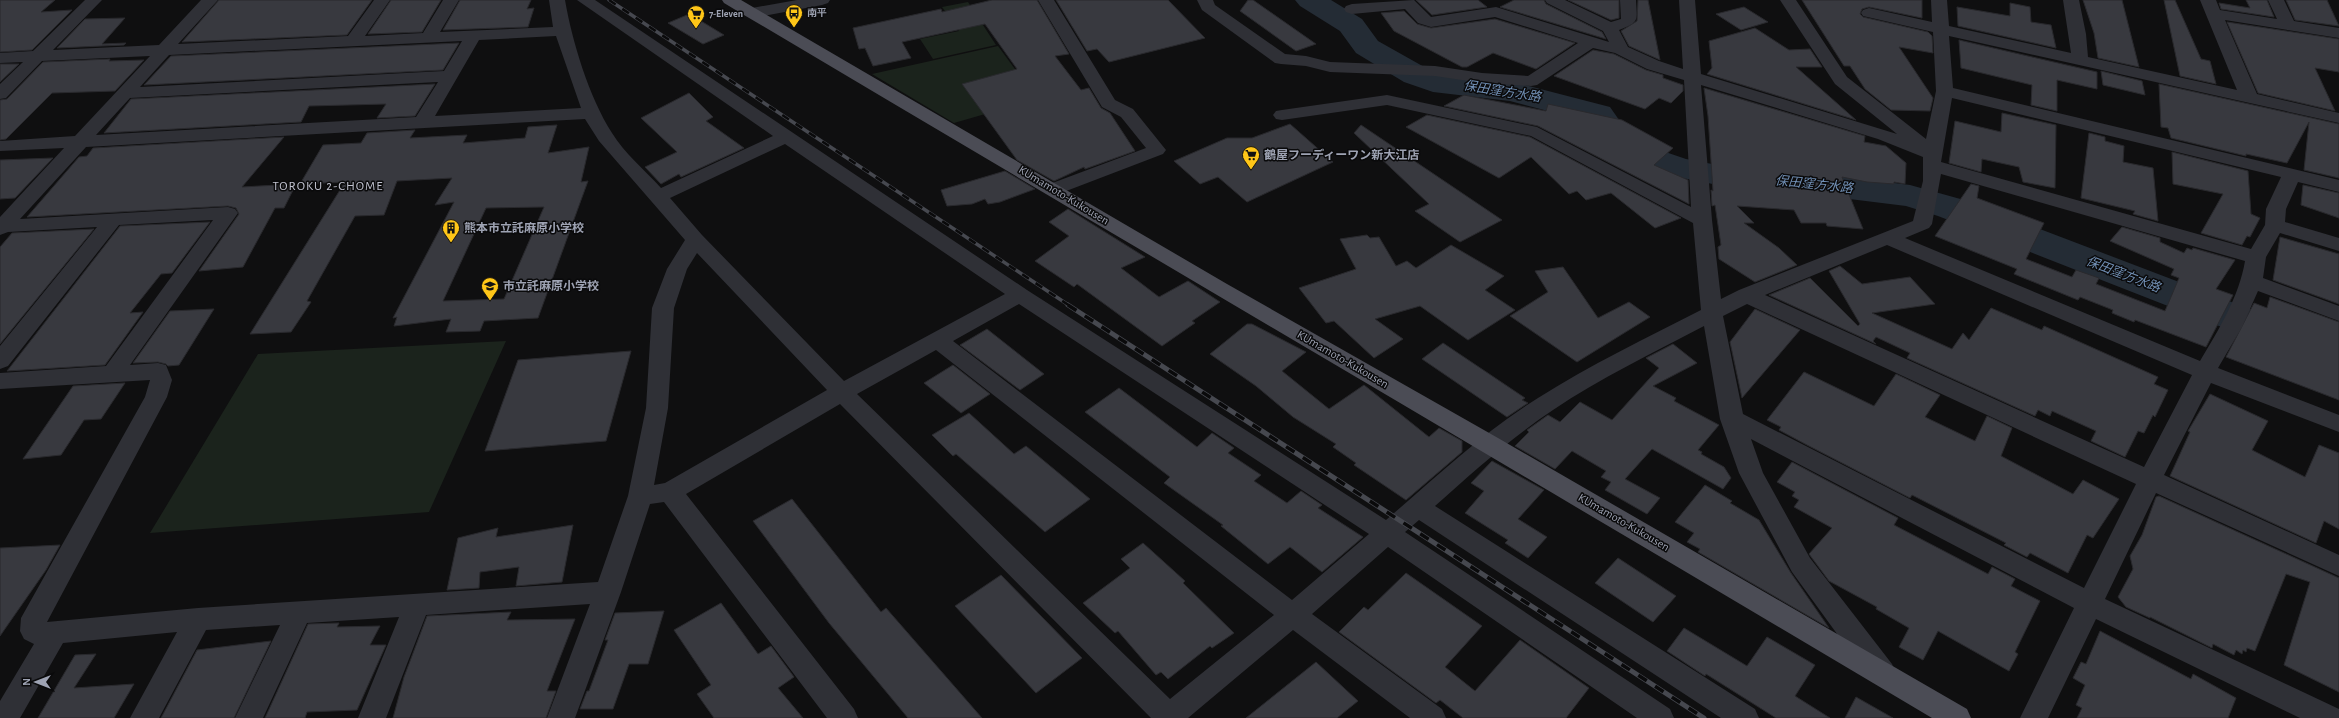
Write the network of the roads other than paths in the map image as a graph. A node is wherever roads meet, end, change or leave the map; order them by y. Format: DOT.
graph roads {
  1 [pos="94,0"];
  2 [pos="210,0"];
  3 [pos="382,0"];
  4 [pos="451,0"];
  5 [pos="557,0"];
  6 [pos="585,0"];
  7 [pos="730,0"];
  8 [pos="822,0"];
  9 [pos="1046,0"];
  10 [pos="1204,0"];
  11 [pos="1481,0"];
  12 [pos="1553,0"];
  13 [pos="1628,0"];
  14 [pos="1687,0"];
  15 [pos="1788,0"];
  16 [pos="1939,0"];
  17 [pos="2071,0"];
  18 [pos="2276,0"];
  19 [pos="1406,2"];
  20 [pos="2211,7"];
  21 [pos="1352,9"];
  22 [pos="1496,12"];
  23 [pos="752,13"];
  24 [pos="1869,13"];
  25 [pos="2288,25"];
  26 [pos="1610,28"];
  27 [pos="1942,29"];
  28 [pos="562,31"];
  29 [pos="2339,33"];
  30 [pos="473,36"];
  31 [pos="428,38"];
  32 [pos="353,41"];
  33 [pos="1591,42"];
  34 [pos="1621,50"];
  35 [pos="161,51"];
  36 [pos="38,56"];
  37 [pos="0,58"];
  38 [pos="2080,60"];
  39 [pos="1374,68"];
  40 [pos="449,76"];
  41 [pos="1693,77"];
  42 [pos="1945,91"];
  43 [pos="124,93"];
  44 [pos="0,94"];
  45 [pos="2249,97"];
  46 [pos="1387,100"];
  47 [pos="591,113"];
  48 [pos="1282,115"];
  49 [pos="2339,118"];
  50 [pos="422,123"];
  51 [pos="786,136"];
  52 [pos="80,142"];
  53 [pos="0,146"];
  54 [pos="1933,160"];
  55 [pos="2291,174"];
  56 [pos="2339,186"];
  57 [pos="1054,189"];
  58 [pos="657,197"];
  59 [pos="114,219"];
  60 [pos="1702,220"];
  61 [pos="2275,225"];
  62 [pos="1,228"];
  63 [pos="1889,238"];
  64 [pos="695,239"];
  65 [pos="2339,245"];
  66 [pos="2256,257"];
  67 [pos="2252,281"];
  68 [pos="1020,295"];
  69 [pos="1746,295"];
  70 [pos="1712,312"];
  71 [pos="2339,314"];
  72 [pos="938,340"];
  73 [pos="0,361"];
  74 [pos="2205,372"];
  75 [pos="113,373"];
  76 [pos="0,380"];
  77 [pos="842,392"];
  78 [pos="1732,419"];
  79 [pos="2339,424"];
  80 [pos="1490,444"];
  81 [pos="2150,479"];
  82 [pos="670,492"];
  83 [pos="640,496"];
  84 [pos="1418,507"];
  85 [pos="1388,534"];
  86 [pos="2339,566"];
  87 [pos="608,592"];
  88 [pos="417,604"];
  89 [pos="2091,604"];
  90 [pos="299,612"];
  91 [pos="1293,616"];
  92 [pos="198,619"];
  93 [pos="55,633"];
  94 [pos="1882,673"];
  95 [pos="562,717"];
  96 [pos="4,718"];
  97 [pos="144,718"];
  98 [pos="249,718"];
  99 [pos="372,718"];
  100 [pos="844,718"];
  101 [pos="1168,718"];
  102 [pos="1432,718"];
  103 [pos="1660,718"];
  104 [pos="1745,718"];
  105 [pos="1957,718"];
  106 [pos="2034,718"];
  107 [pos="2329,718"];
  1 -- 36 [label="street"];
  2 -- 35 [label="street"];
  3 -- 32 [label="street"];
  4 -- 31 [label="street"];
  5 -- 28 [label="street"];
  6 -- 51 [label="street"];
  7 -- 23 [label="main road, KUmamoto-Kukousen"];
  8 -- 23 [label="street"];
  9 -- 57 [label="street"];
  10 -- 39 [label="street"];
  11 -- 22 [label="street"];
  12 -- 26 [label="street"];
  13 -- 26 [label="street"];
  14 -- 41 [label="street"];
  15 -- 54 [label="street"];
  16 -- 27 [label="street"];
  17 -- 38 [label="street"];
  18 -- 25 [label="street"];
  19 -- 21 [label="street"];
  19 -- 22 [label="street"];
  20 -- 25 [label="street"];
  20 -- 45 [label="street"];
  22 -- 33 [label="street"];
  23 -- 57 [label="main road, KUmamoto-Kukousen"];
  24 -- 27 [label="street"];
  25 -- 29 [label="street"];
  26 -- 34 [label="street"];
  27 -- 38 [label="street"];
  27 -- 42 [label="street"];
  28 -- 30 [label="street"];
  28 -- 47 [label="street"];
  30 -- 31 [label="street"];
  30 -- 40 [label="street"];
  31 -- 32 [label="street"];
  32 -- 35 [label="street"];
  33 -- 34 [label="street"];
  33 -- 39 [label="street"];
  34 -- 41 [label="street"];
  35 -- 36 [label="street"];
  35 -- 43 [label="street"];
  36 -- 37 [label="street"];
  36 -- 44 [label="street"];
  38 -- 45 [label="street"];
  39 -- 46 [label="street"];
  40 -- 43 [label="street"];
  40 -- 50 [label="street"];
  41 -- 54 [label="street"];
  41 -- 60 [label="street"];
  42 -- 54 [label="street"];
  42 -- 55 [label="street"];
  43 -- 52 [label="street"];
  45 -- 49 [label="street"];
  46 -- 48 [label="street"];
  46 -- 60 [label="street"];
  47 -- 50 [label="street"];
  47 -- 58 [label="street"];
  50 -- 52 [label="street"];
  51 -- 58 [label="street"];
  51 -- 68 [label="street"];
  52 -- 53 [label="street"];
  52 -- 62 [label="street"];
  54 -- 63 [label="street"];
  54 -- 66 [label="street"];
  55 -- 56 [label="street"];
  55 -- 61 [label="street"];
  57 -- 80 [label="main road, KUmamoto-Kukousen"];
  58 -- 64 [label="street"];
  59 -- 62 [label="street"];
  59 -- 73 [label="street"];
  59 -- 75 [label="street"];
  60 -- 70 [label="street"];
  61 -- 65 [label="street"];
  61 -- 66 [label="street"];
  63 -- 69 [label="street"];
  63 -- 74 [label="street"];
  64 -- 77 [label="street"];
  64 -- 83 [label="street"];
  66 -- 67 [label="street"];
  67 -- 71 [label="street"];
  67 -- 74 [label="street"];
  68 -- 72 [label="street"];
  68 -- 85 [label="street"];
  69 -- 70 [label="street"];
  69 -- 81 [label="street"];
  70 -- 78 [label="street"];
  70 -- 80 [label="street"];
  72 -- 77 [label="street"];
  72 -- 91 [label="street"];
  74 -- 79 [label="street"];
  74 -- 81 [label="street"];
  75 -- 76 [label="street"];
  75 -- 93 [label="street"];
  77 -- 82 [label="street"];
  77 -- 101 [label="street"];
  78 -- 89 [label="street"];
  78 -- 94 [label="street"];
  80 -- 84 [label="street"];
  80 -- 94 [label="main road, KUmamoto-Kukousen"];
  81 -- 86 [label="street"];
  81 -- 89 [label="street"];
  82 -- 83 [label="street"];
  82 -- 100 [label="street"];
  83 -- 87 [label="street"];
  84 -- 85 [label="street"];
  84 -- 104 [label="street"];
  85 -- 91 [label="street"];
  85 -- 103 [label="street"];
  87 -- 88 [label="street"];
  87 -- 95 [label="street"];
  88 -- 90 [label="street"];
  88 -- 99 [label="street"];
  89 -- 106 [label="street"];
  89 -- 107 [label="street"];
  90 -- 92 [label="street"];
  90 -- 98 [label="street"];
  91 -- 101 [label="street"];
  91 -- 102 [label="street"];
  92 -- 93 [label="street"];
  92 -- 97 [label="street"];
  93 -- 96 [label="street"];
  94 -- 105 [label="main road, KUmamoto-Kukousen"];
}
